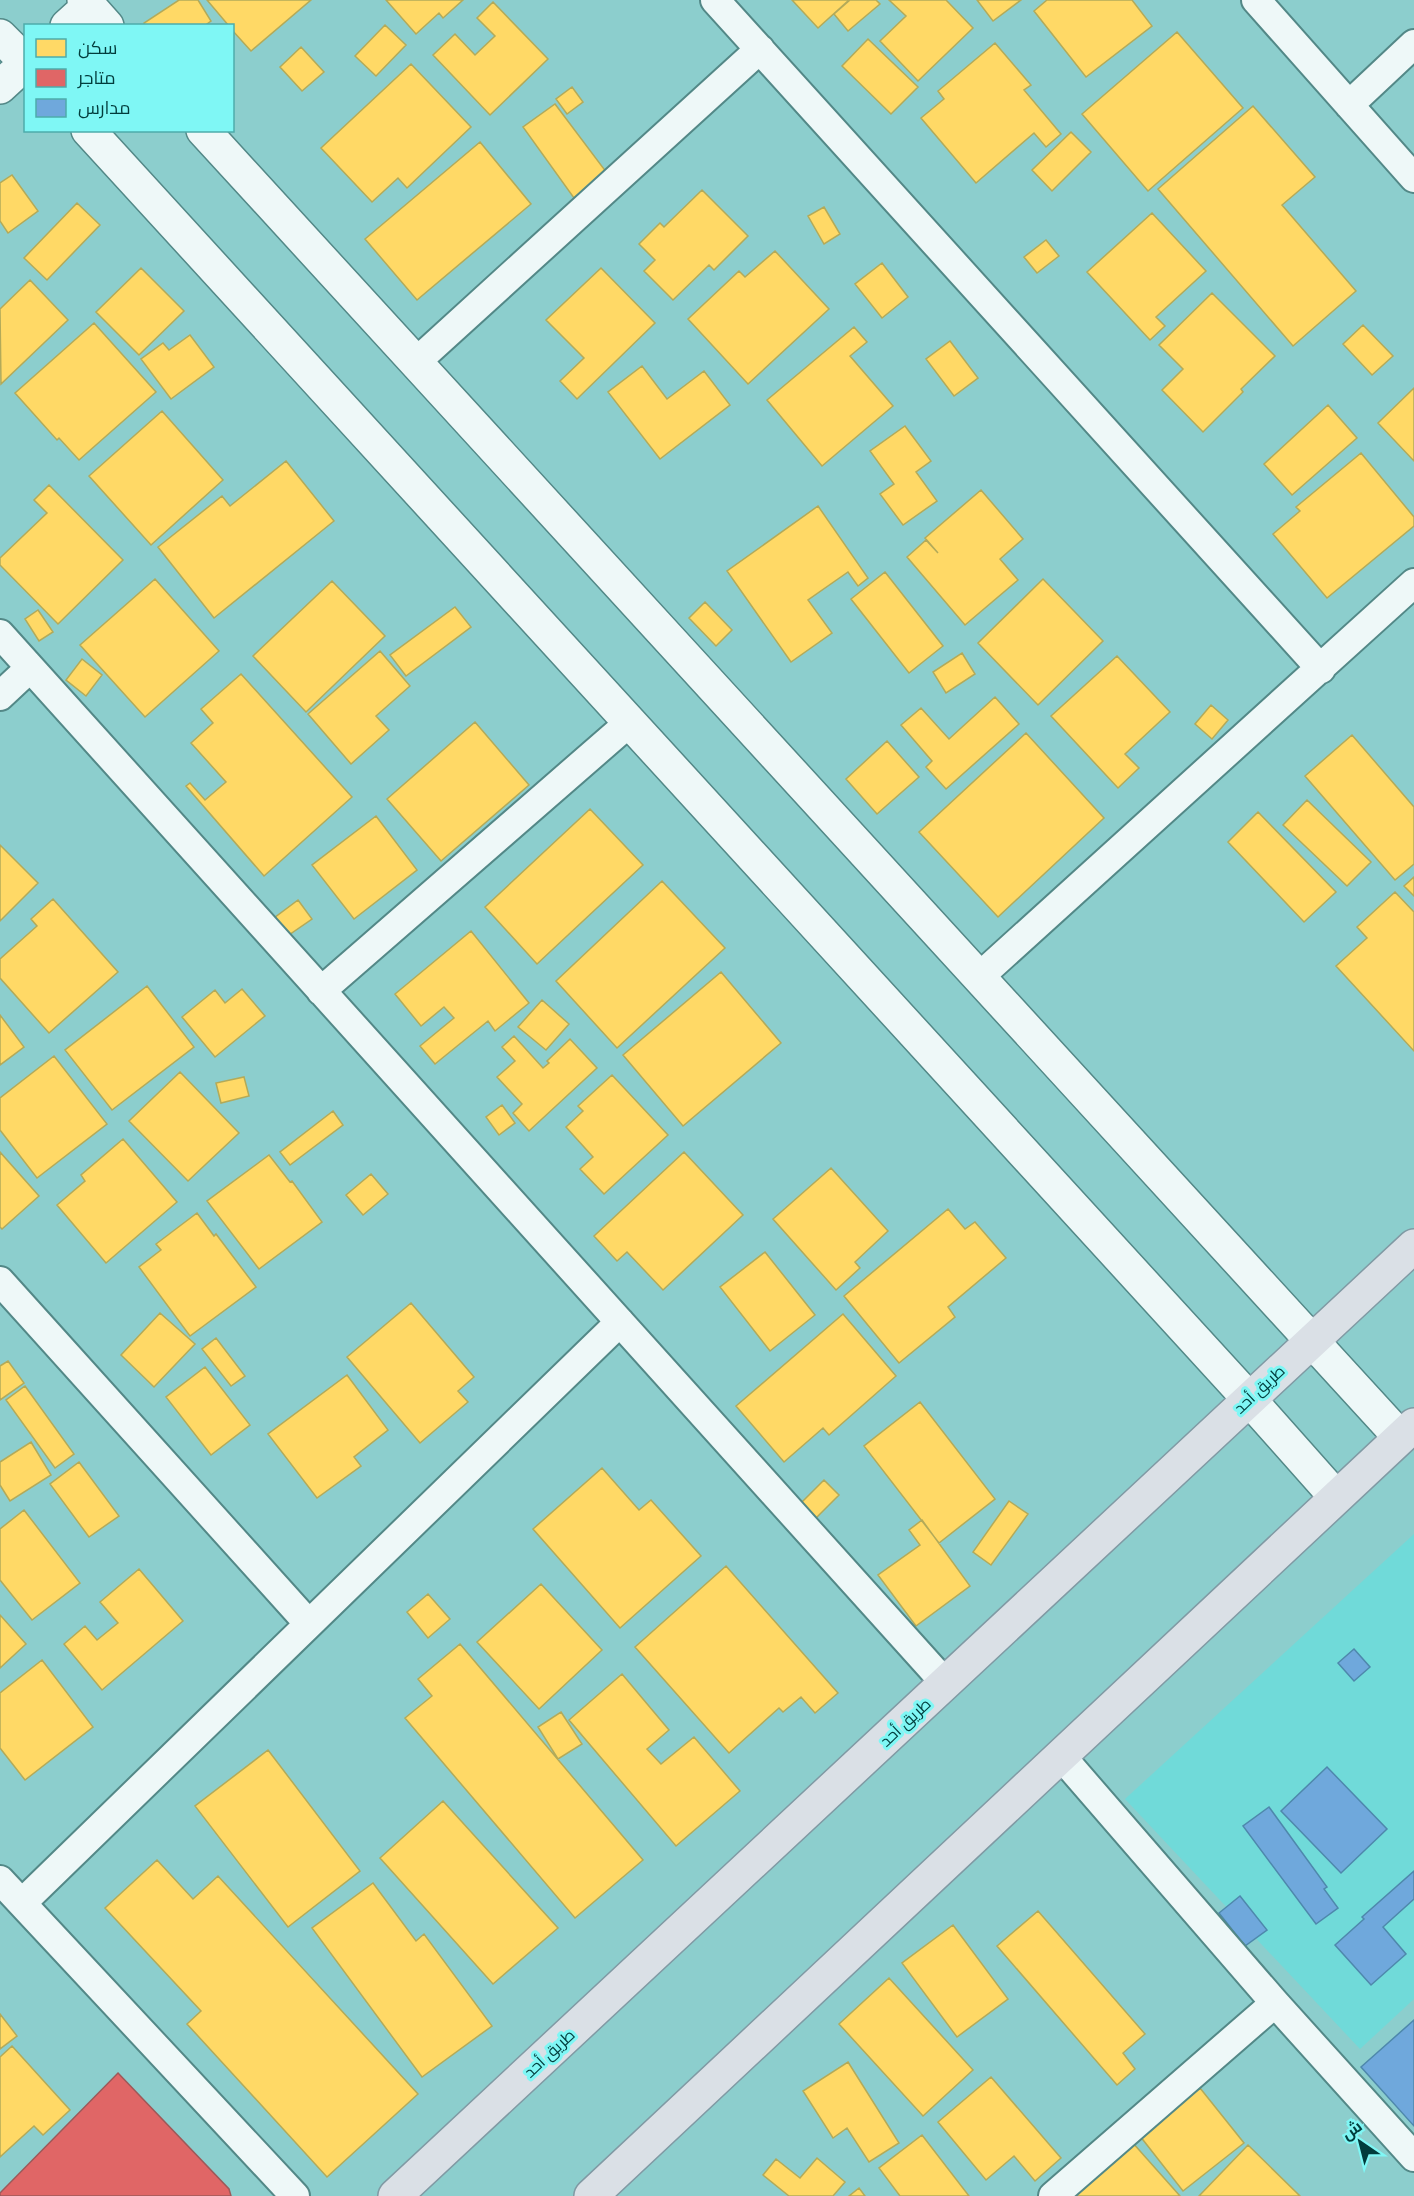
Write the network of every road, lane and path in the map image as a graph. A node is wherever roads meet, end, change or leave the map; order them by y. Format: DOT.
graph roads {
  1 [pos="716,0"];
  2 [pos="1256,0"];
  3 [pos="0,36"];
  4 [pos="1414,44"];
  5 [pos="760,49"];
  6 [pos="24,61"];
  7 [pos="24,65"];
  8 [pos="0,87"];
  9 [pos="1349,105"];
  10 [pos="90,132"];
  11 [pos="205,132"];
  12 [pos="1414,178"];
  13 [pos="416,363"];
  14 [pos="1414,583"];
  15 [pos="0,634"];
  16 [pos="30,668"];
  17 [pos="1321,669"];
  18 [pos="0,696"];
  19 [pos="630,723"];
  20 [pos="978,978"];
  21 [pos="321,991"];
  22 [pos="1414,1246"];
  23 [pos="0,1281"];
  24 [pos="620,1322"];
  25 [pos="1311,1341"];
  26 [pos="1249,1399"];
  27 [pos="1407,1431"];
  28 [pos="1336,1497"];
  29 [pos="309,1624"];
  30 [pos="946,1684"];
  31 [pos="1061,1756"];
  32 [pos="0,1880"];
  33 [pos="22,1903"];
  34 [pos="1275,2003"];
  35 [pos="1414,2157"];
  36 [pos="295,2196"];
  37 [pos="395,2196"];
  38 [pos="591,2196"];
  39 [pos="1053,2196"];
  1 -- 5 [label="street"];
  2 -- 9 [label="street"];
  3 -- 6 [label="street"];
  4 -- 9 [label="street"];
  5 -- 13 [label="street"];
  5 -- 17 [label="street"];
  7 -- 8 [label="street"];
  9 -- 12 [label="street"];
  10 -- 19 [label="street"];
  11 -- 13 [label="street"];
  13 -- 20 [label="street"];
  14 -- 17 [label="street"];
  15 -- 16 [label="street"];
  16 -- 18 [label="street"];
  16 -- 21 [label="street"];
  17 -- 20 [label="street"];
  19 -- 21 [label="street"];
  19 -- 26 [label="street"];
  20 -- 25 [label="street"];
  21 -- 24 [label="street"];
  22 -- 25 [label="main road, طريق أحد"];
  23 -- 29 [label="street"];
  24 -- 29 [label="street"];
  24 -- 30 [label="street"];
  25 -- 26 [label="main road, طريق أحد"];
  25 -- 27 [label="street"];
  26 -- 28 [label="street"];
  26 -- 30 [label="main road, طريق أحد"];
  27 -- 28 [label="main road"];
  28 -- 31 [label="main road"];
  29 -- 33 [label="street"];
  30 -- 37 [label="main road, طريق أحد"];
  31 -- 34 [label="street"];
  31 -- 38 [label="main road"];
  32 -- 33 [label="street"];
  33 -- 36 [label="street"];
  34 -- 35 [label="street"];
  34 -- 39 [label="street"];
}
